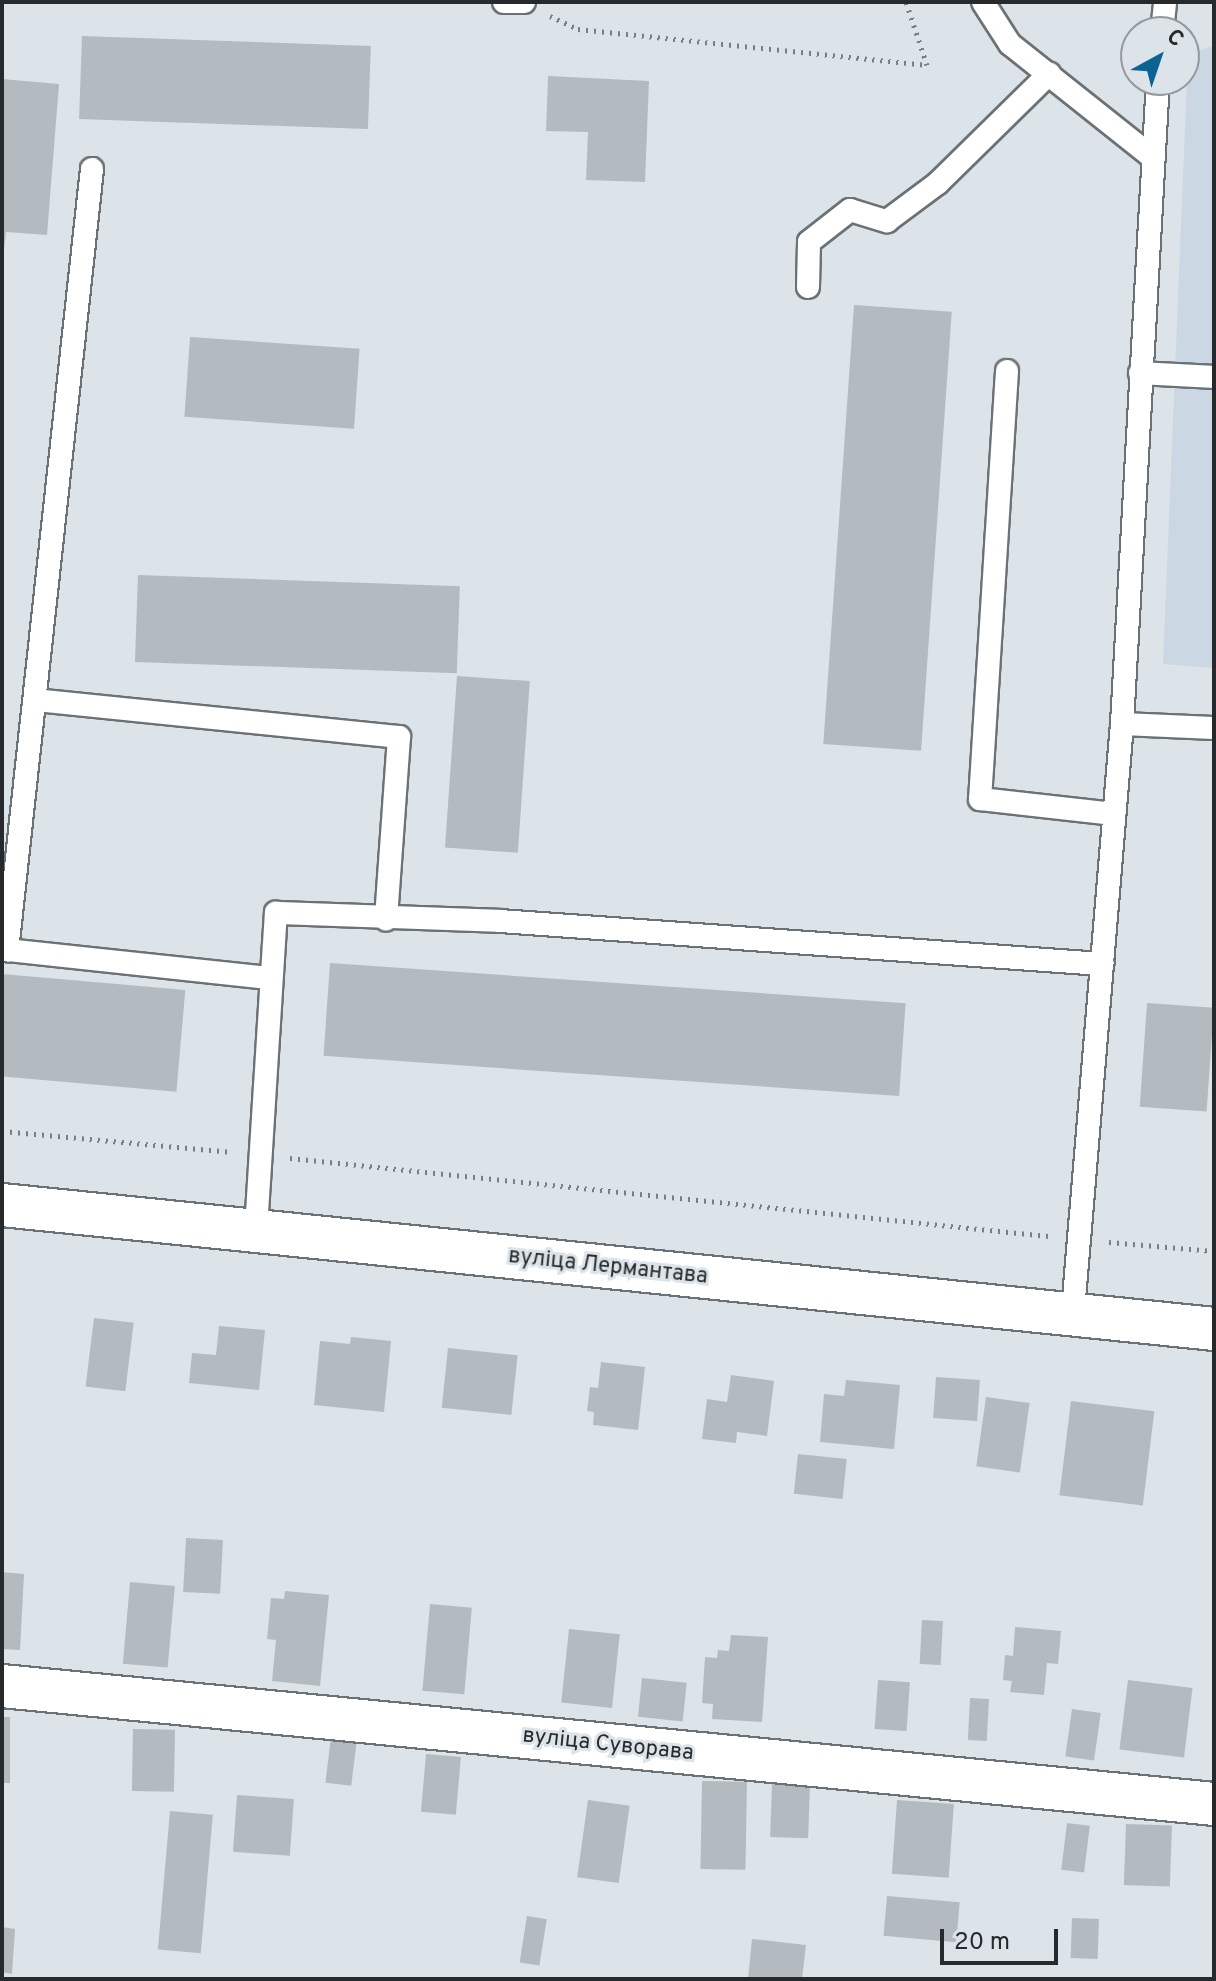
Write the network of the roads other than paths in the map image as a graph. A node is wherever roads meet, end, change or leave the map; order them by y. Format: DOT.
graph roads {
  1 [pos="983,2"];
  2 [pos="1049,74"];
  3 [pos="1157,96"];
  4 [pos="1152,157"];
  5 [pos="92,169"];
  6 [pos="808,287"];
  7 [pos="1007,371"];
  8 [pos="1140,373"];
  9 [pos="1214,377"];
  10 [pos="35,700"];
  11 [pos="1122,724"];
  12 [pos="1214,728"];
  13 [pos="1114,814"];
  14 [pos="386,920"];
  15 [pos="1102,964"];
  16 [pos="270,978"];
  17 [pos="2,1205"];
  18 [pos="256,1229"];
  19 [pos="1073,1311"];
  20 [pos="1214,1329"];
  21 [pos="2,1686"];
  22 [pos="1214,1804"];
  1 -- 2 [label="lane"];
  2 -- 4 [label="lane"];
  2 -- 6 [label="lane"];
  3 -- 4 [label="lane"];
  4 -- 8 [label="lane"];
  5 -- 10 [label="lane"];
  7 -- 13 [label="lane"];
  8 -- 9 [label="lane"];
  8 -- 11 [label="lane"];
  10 -- 14 [label="lane"];
  10 -- 16 [label="lane"];
  11 -- 12 [label="lane"];
  11 -- 13 [label="lane"];
  13 -- 15 [label="lane"];
  14 -- 15 [label="lane"];
  14 -- 16 [label="lane"];
  15 -- 19 [label="lane"];
  16 -- 18 [label="lane"];
  17 -- 18 [label="street, вуліца Лермантава"];
  18 -- 19 [label="street, вуліца Лермантава"];
  19 -- 20 [label="street, вуліца Лермантава"];
  21 -- 22 [label="street, вуліца Суворава"];
}
